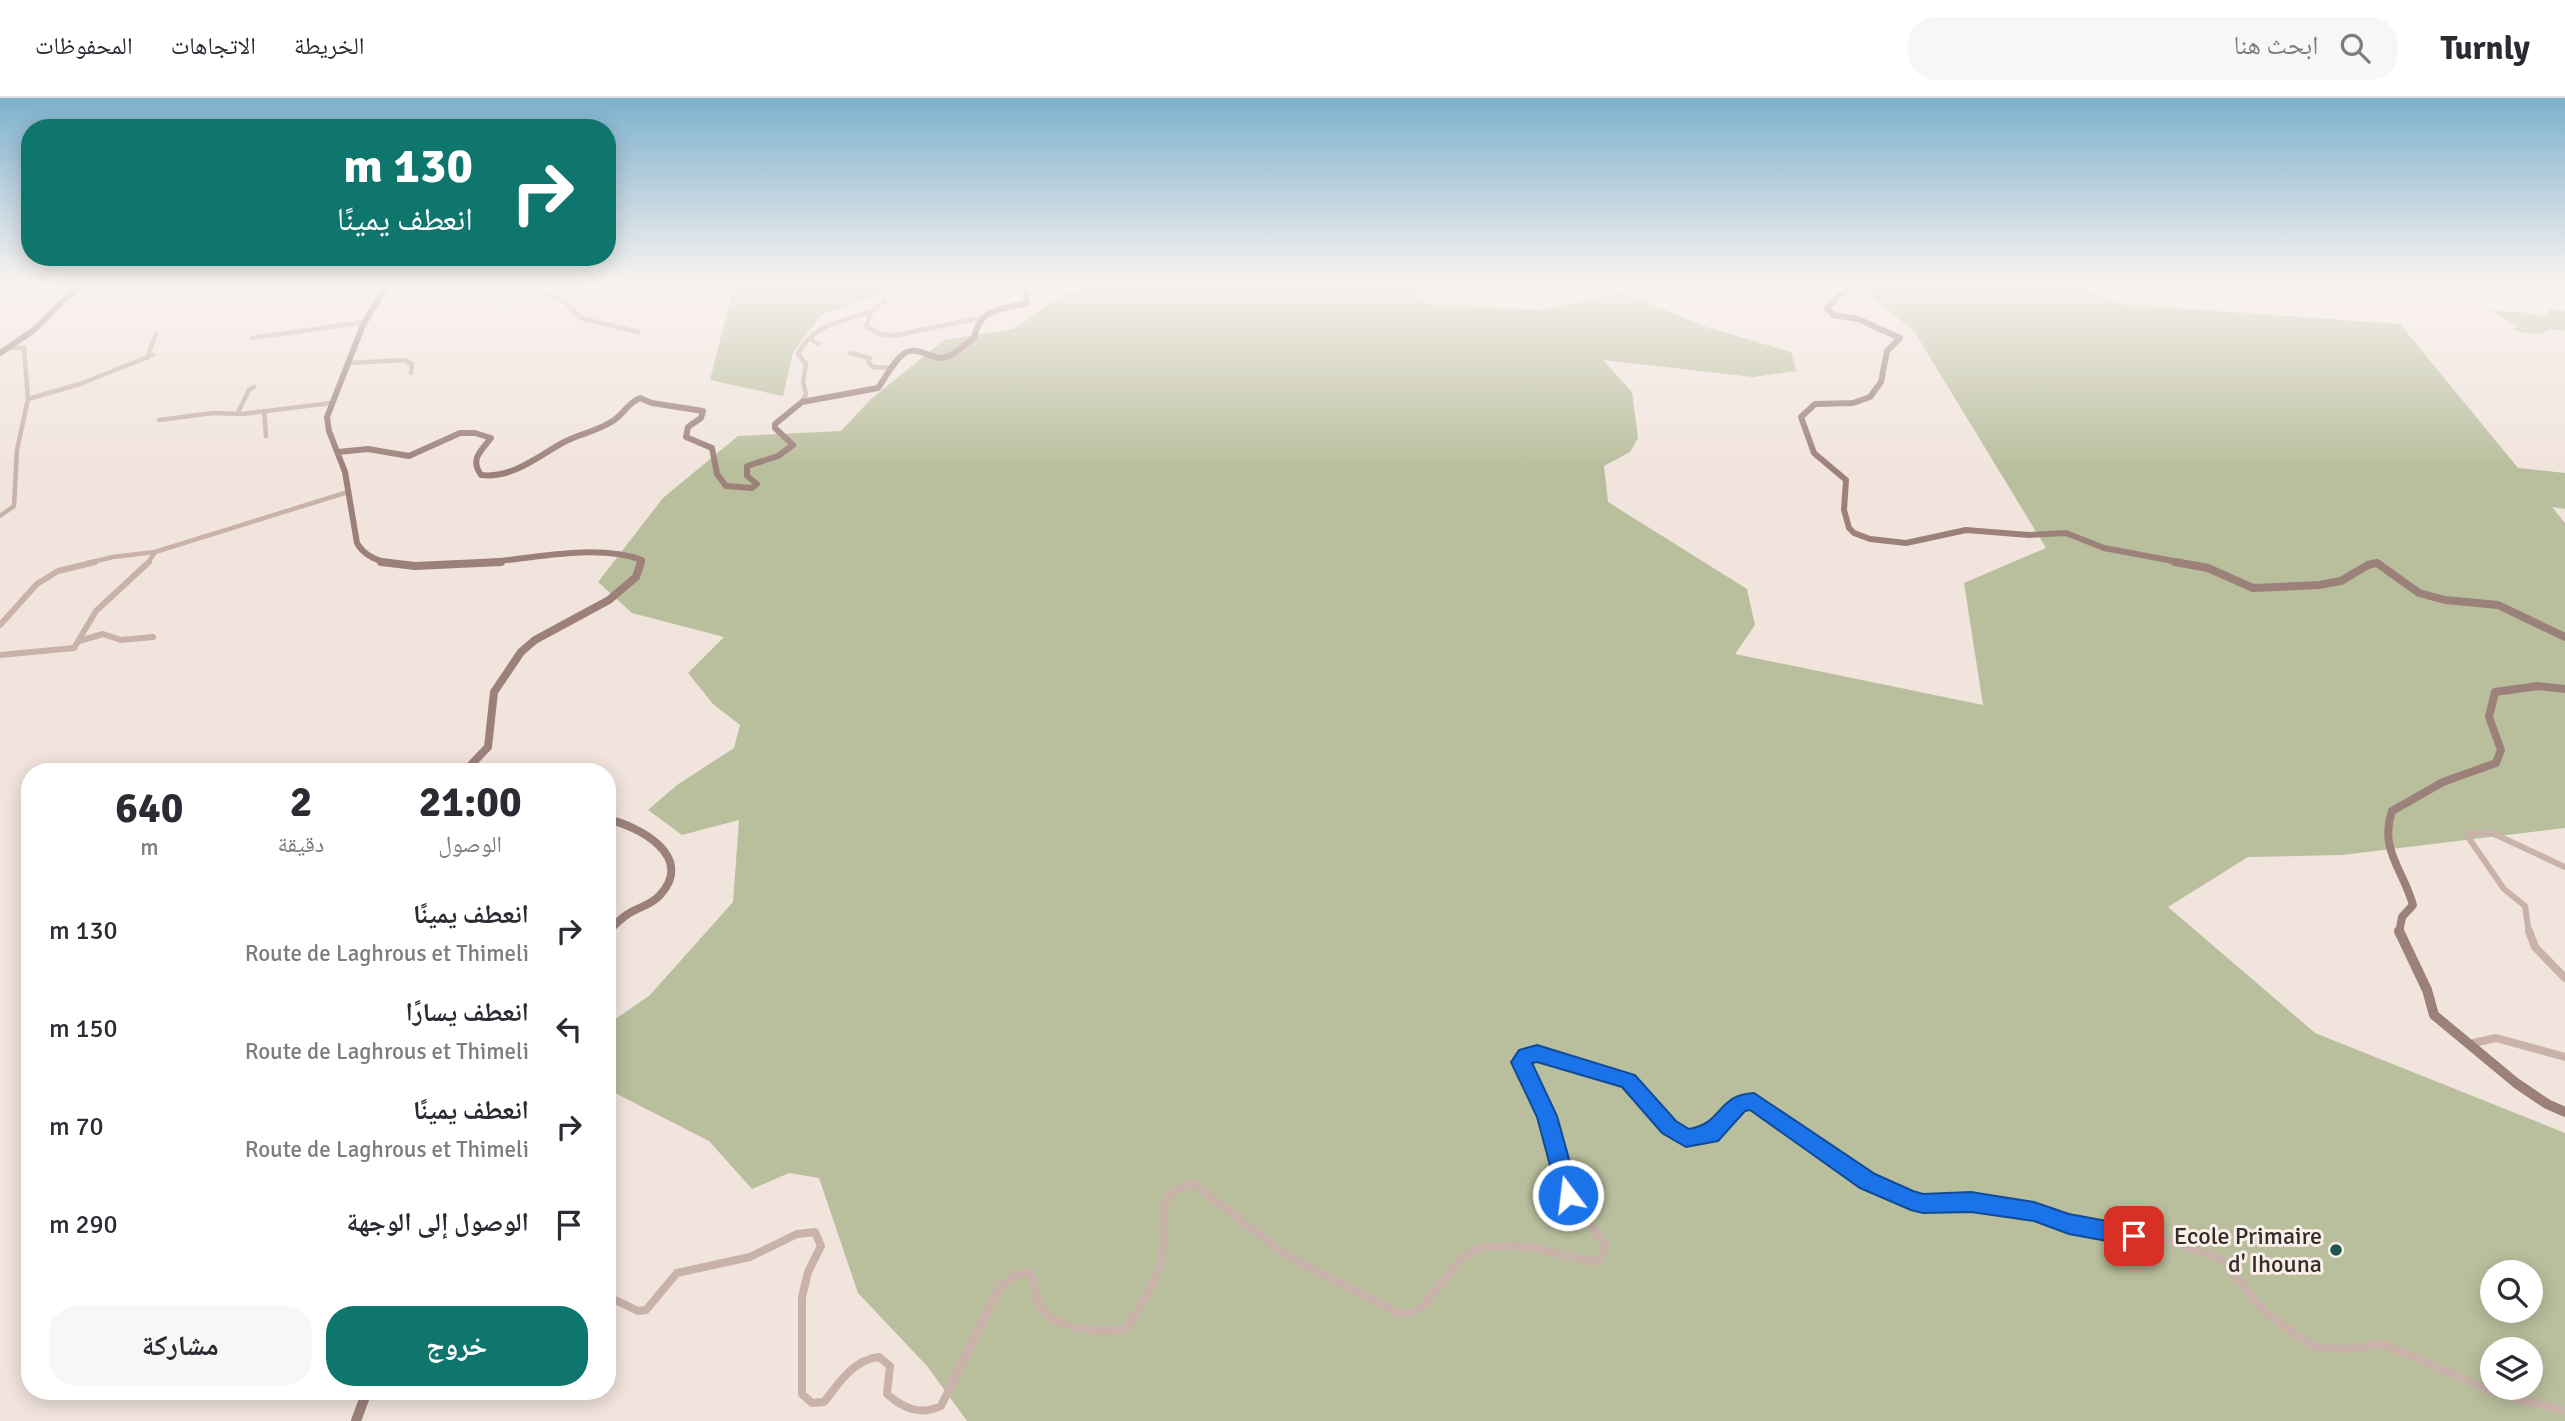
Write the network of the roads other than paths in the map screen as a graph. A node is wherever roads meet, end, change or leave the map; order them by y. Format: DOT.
graph roads {
  1 [pos="13,345"];
  2 [pos="152,345"];
  3 [pos="355,345"];
  4 [pos="802,345"];
  5 [pos="966,345"];
  6 [pos="1893,345"];
  7 [pos="8,348"];
  8 [pos="0,354"];
  9 [pos="849,354"];
  10 [pos="153,355"];
  11 [pos="146,358"];
  12 [pos="347,363"];
  13 [pos="892,368"];
  14 [pos="411,373"];
  15 [pos="254,387"];
  16 [pos="28,399"];
  17 [pos="802,402"];
  18 [pos="331,403"];
  19 [pos="264,411"];
  20 [pos="237,414"];
  21 [pos="159,420"];
  22 [pos="266,436"];
  23 [pos="338,452"];
  24 [pos="348,492"];
  25 [pos="0,516"];
  26 [pos="155,552"];
  27 [pos="0,625"];
  28 [pos="153,637"];
  29 [pos="2565,637"];
  30 [pos="79,641"];
  31 [pos="0,655"];
  32 [pos="2565,688"];
  33 [pos="473,763"];
  34 [pos="616,820"];
  35 [pos="2565,867"];
  36 [pos="616,924"];
  37 [pos="2565,978"];
  38 [pos="2469,1044"];
  39 [pos="2565,1057"];
  40 [pos="2565,1112"];
  41 [pos="616,1300"];
  42 [pos="364,1400"];
  43 [pos="2565,1410"];
  44 [pos="356,1421"];
  1 -- 7 [label="street"];
  2 -- 11 [label="street"];
  3 -- 12 [label="street"];
  4 -- 17 [label="street"];
  5 -- 13 [label="street"];
  6 -- 29 [label="street"];
  7 -- 8 [label="street"];
  7 -- 16 [label="street"];
  9 -- 13 [label="street"];
  10 -- 11 [label="street"];
  11 -- 16 [label="street"];
  12 -- 14 [label="street"];
  12 -- 18 [label="street"];
  13 -- 17 [label="street"];
  15 -- 20 [label="street"];
  16 -- 25 [label="street"];
  17 -- 23 [label="street"];
  18 -- 19 [label="street"];
  18 -- 23 [label="street"];
  19 -- 20 [label="street"];
  19 -- 22 [label="street"];
  20 -- 21 [label="street"];
  23 -- 24 [label="street"];
  24 -- 26 [label="street"];
  24 -- 33 [label="street"];
  26 -- 27 [label="street"];
  26 -- 30 [label="street"];
  28 -- 30 [label="street"];
  30 -- 31 [label="street"];
  32 -- 38 [label="street"];
  34 -- 36 [label="street"];
  35 -- 37 [label="street"];
  38 -- 39 [label="street"];
  38 -- 40 [label="street"];
  41 -- 43 [label="street"];
  42 -- 44 [label="street"];
}
